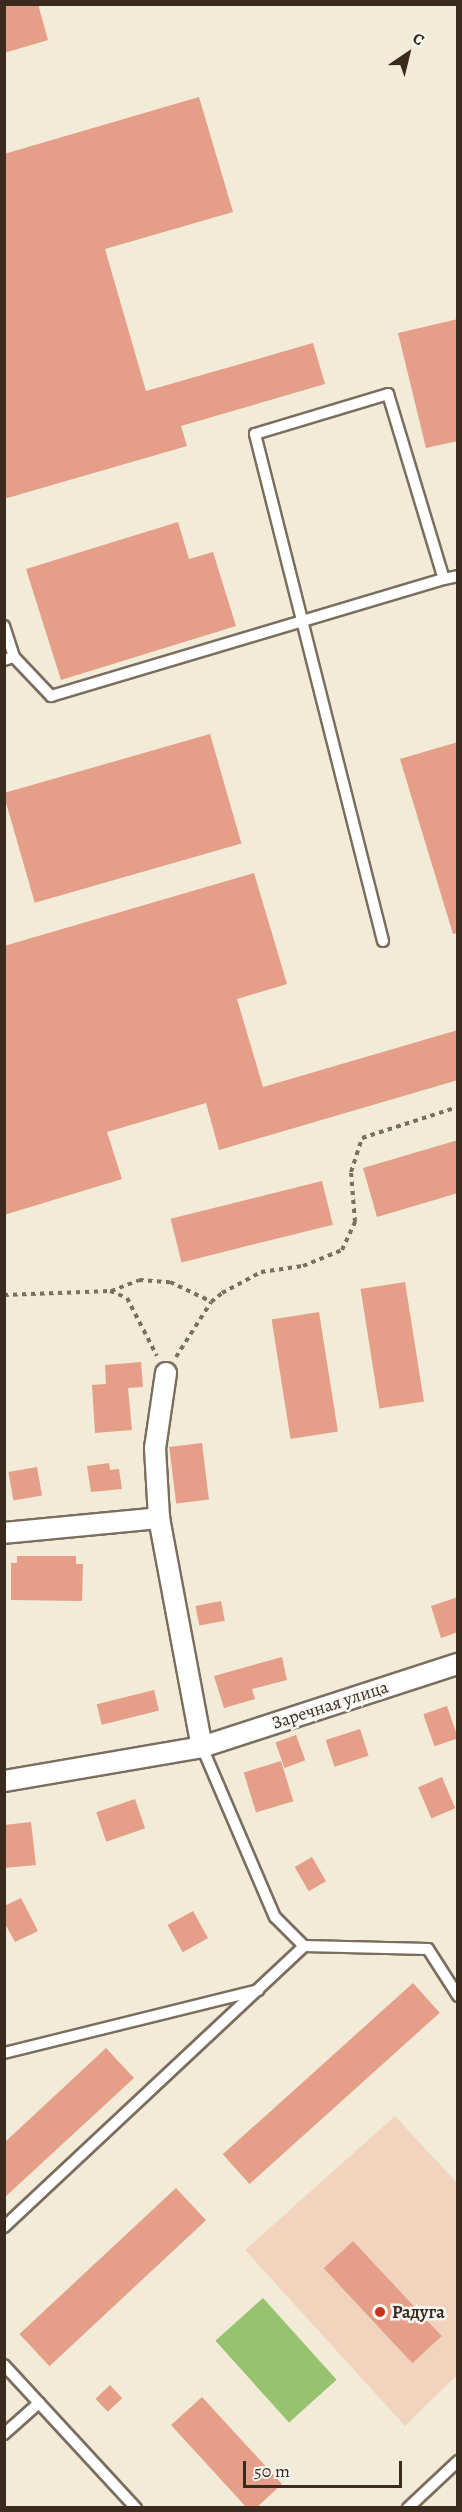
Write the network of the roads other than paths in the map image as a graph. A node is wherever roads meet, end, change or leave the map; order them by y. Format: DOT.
graph roads {
  1 [pos="458,576"];
  2 [pos="444,579"];
  3 [pos="304,623"];
  4 [pos="4,626"];
  5 [pos="9,658"];
  6 [pos="383,941"];
  7 [pos="166,1373"];
  8 [pos="159,1518"];
  9 [pos="4,1533"];
  10 [pos="458,1664"];
  11 [pos="202,1747"];
  12 [pos="4,1781"];
  13 [pos="304,1946"];
  14 [pos="259,1990"];
  15 [pos="457,1995"];
  16 [pos="4,2053"];
  17 [pos="4,2228"];
  18 [pos="4,2365"];
  19 [pos="39,2403"];
  20 [pos="4,2434"];
  21 [pos="458,2461"];
  22 [pos="136,2508"];
  23 [pos="408,2508"];
  1 -- 2 [label="lane"];
  2 -- 3 [label="lane"];
  2 -- 3 [label="lane"];
  3 -- 5 [label="lane"];
  3 -- 6 [label="lane"];
  4 -- 5 [label="lane"];
  7 -- 8 [label="street"];
  8 -- 9 [label="street"];
  8 -- 11 [label="street"];
  10 -- 11 [label="street, Заречная улица"];
  11 -- 12 [label="street, Заречная улица"];
  11 -- 13 [label="lane"];
  13 -- 14 [label="lane"];
  13 -- 15 [label="lane"];
  14 -- 16 [label="lane"];
  14 -- 17 [label="lane"];
  18 -- 19 [label="lane"];
  19 -- 20 [label="lane"];
  19 -- 22 [label="lane"];
  21 -- 23 [label="lane"];
}
